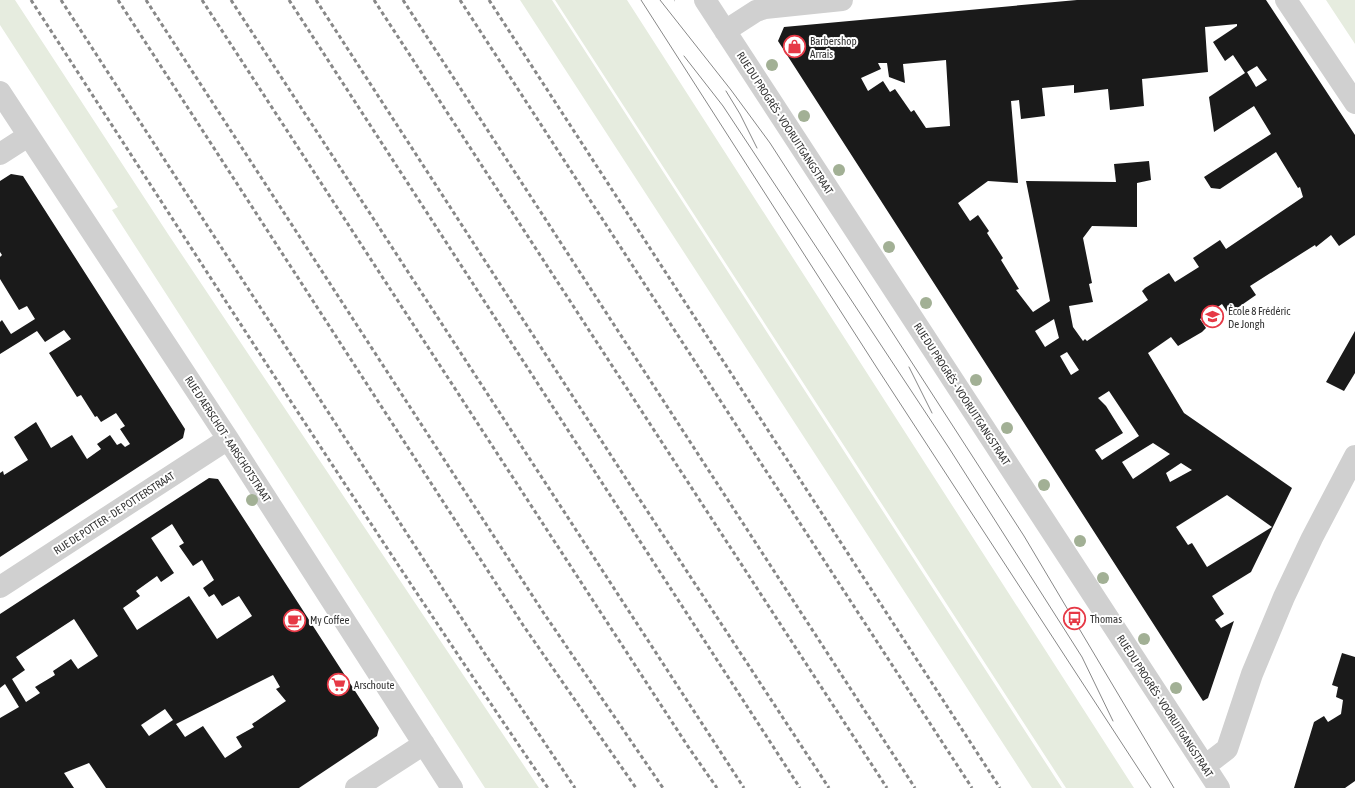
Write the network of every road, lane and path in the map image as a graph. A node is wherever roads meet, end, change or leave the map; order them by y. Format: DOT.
graph roads {
  1 [pos="705,0"];
  2 [pos="842,0"];
  3 [pos="1286,0"];
  4 [pos="725,31"];
  5 [pos="0,92"];
  6 [pos="1355,103"];
  7 [pos="28,136"];
  8 [pos="0,154"];
  9 [pos="228,439"];
  10 [pos="1355,456"];
  11 [pos="0,587"];
  12 [pos="424,744"];
  13 [pos="1205,766"];
  14 [pos="356,788"];
  15 [pos="452,788"];
  16 [pos="1219,788"];
  1 -- 4 [label="street, RUE DU PROGRÈS - VOORUITGANGSTRAAT"];
  2 -- 4 [label="street"];
  3 -- 6 [label="street"];
  4 -- 13 [label="street, RUE DU PROGRÈS - VOORUITGANGSTRAAT"];
  5 -- 7 [label="street, RUE D'AERSCHOT - AARSCHOTSTRAAT"];
  7 -- 8 [label="street"];
  7 -- 9 [label="street, RUE D'AERSCHOT - AARSCHOTSTRAAT"];
  9 -- 11 [label="street, RUE DE POTTER - DE POTTERSTRAAT"];
  9 -- 12 [label="street, RUE D'AERSCHOT - AARSCHOTSTRAAT"];
  10 -- 13 [label="street"];
  12 -- 14 [label="street"];
  12 -- 15 [label="street, RUE D'AERSCHOT - AARSCHOTSTRAAT"];
  13 -- 16 [label="street, RUE DU PROGRÈS - VOORUITGANGSTRAAT"];
}
